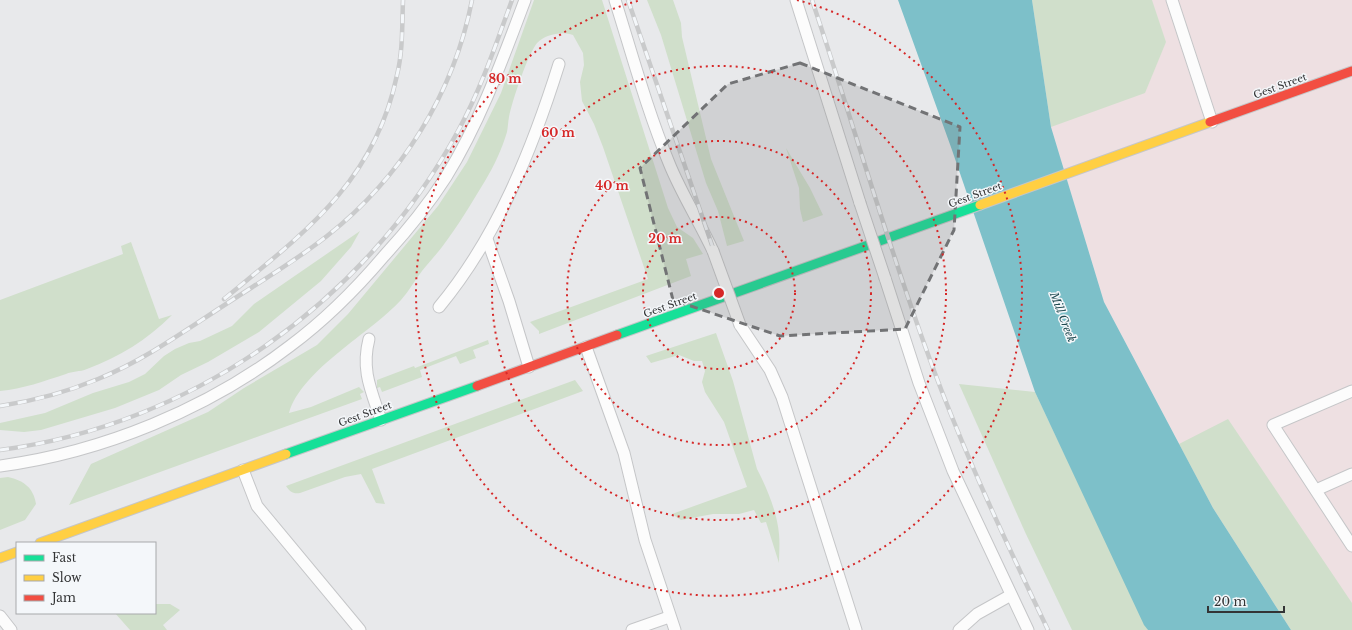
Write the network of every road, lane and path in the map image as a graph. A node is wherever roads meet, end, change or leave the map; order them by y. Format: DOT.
graph roads {
  1 [pos="525,0"];
  2 [pos="615,0"];
  3 [pos="796,0"];
  4 [pos="1172,0"];
  5 [pos="559,64"];
  6 [pos="1352,72"];
  7 [pos="1212,122"];
  8 [pos="486,239"];
  9 [pos="439,307"];
  10 [pos="369,339"];
  11 [pos="586,346"];
  12 [pos="529,367"];
  13 [pos="1352,391"];
  14 [pos="381,420"];
  15 [pos="0,466"];
  16 [pos="243,470"];
  17 [pos="1352,474"];
  18 [pos="1316,490"];
  19 [pos="43,542"];
  20 [pos="1352,546"];
  21 [pos="16,552"];
  22 [pos="0,558"];
  23 [pos="1011,595"];
  24 [pos="0,616"];
  25 [pos="670,617"];
  26 [pos="11,630"];
  27 [pos="360,630"];
  28 [pos="632,630"];
  29 [pos="675,630"];
  30 [pos="856,630"];
  31 [pos="959,630"];
  32 [pos="1028,630"];
  1 -- 15 [label="lane"];
  2 -- 30 [label="lane, bridge"];
  3 -- 23 [label="lane, bridge"];
  4 -- 7 [label="lane"];
  5 -- 8 [label="lane"];
  6 -- 7 [label="street, Gest Street"];
  7 -- 11 [label="street, Gest Street"];
  8 -- 9 [label="lane"];
  8 -- 12 [label="lane"];
  10 -- 14 [label="lane"];
  11 -- 12 [label="street, Gest Street"];
  11 -- 25 [label="lane"];
  12 -- 14 [label="street, Gest Street"];
  13 -- 18 [label="lane"];
  14 -- 16 [label="street, Gest Street"];
  16 -- 19 [label="street, Gest Street"];
  16 -- 27 [label="lane"];
  17 -- 18 [label="lane"];
  18 -- 20 [label="lane"];
  21 -- 22 [label="street"];
  23 -- 31 [label="lane"];
  23 -- 32 [label="lane"];
  24 -- 26 [label="lane"];
  25 -- 28 [label="lane"];
  25 -- 29 [label="lane"];
}
